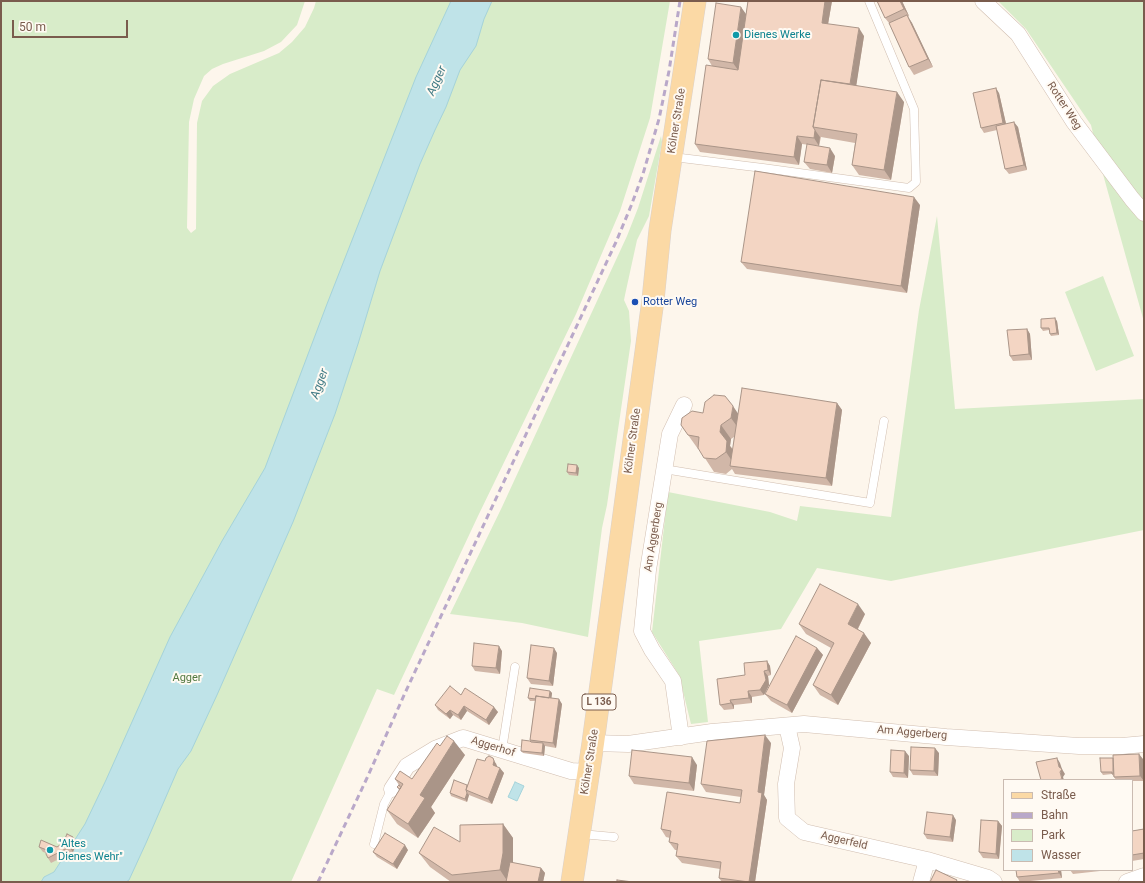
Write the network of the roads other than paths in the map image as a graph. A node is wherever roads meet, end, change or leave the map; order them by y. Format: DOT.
graph roads {
  1 [pos="695,1"];
  2 [pos="869,1"];
  3 [pos="983,1"];
  4 [pos="672,156"];
  5 [pos="1144,213"];
  6 [pos="684,405"];
  7 [pos="884,421"];
  8 [pos="664,469"];
  9 [pos="515,667"];
  10 [pos="787,726"];
  11 [pos="681,737"];
  12 [pos="593,742"];
  13 [pos="1144,744"];
  14 [pos="502,750"];
  15 [pos="588,772"];
  16 [pos="392,789"];
  17 [pos="579,833"];
  18 [pos="614,837"];
  19 [pos="374,844"];
  20 [pos="928,860"];
  21 [pos="1144,876"];
  22 [pos="572,882"];
  23 [pos="922,882"];
  24 [pos="994,882"];
  25 [pos="1127,882"];
  1 -- 4 [label="main road, Kölner Straße / L 136"];
  2 -- 4 [label="lane"];
  3 -- 5 [label="street, Rotter Weg"];
  4 -- 12 [label="main road, Kölner Straße / L 136"];
  6 -- 8 [label="street, Am Aggerberg"];
  7 -- 8 [label="lane"];
  8 -- 11 [label="street, Am Aggerberg"];
  9 -- 14 [label="lane"];
  10 -- 11 [label="street, Am Aggerberg"];
  10 -- 13 [label="street, Am Aggerberg"];
  10 -- 20 [label="street, Aggerfeld"];
  11 -- 12 [label="street, Am Aggerberg"];
  12 -- 15 [label="main road, Kölner Straße / L 136"];
  14 -- 15 [label="street, Aggerhof"];
  14 -- 16 [label="street, Aggerhof"];
  15 -- 17 [label="main road, Kölner Straße / L 136"];
  16 -- 19 [label="lane"];
  17 -- 18 [label="lane"];
  17 -- 22 [label="main road, Kölner Straße / L 136"];
  20 -- 23 [label="street"];
  20 -- 24 [label="street, Aggerfeld"];
  21 -- 25 [label="street"];
}
